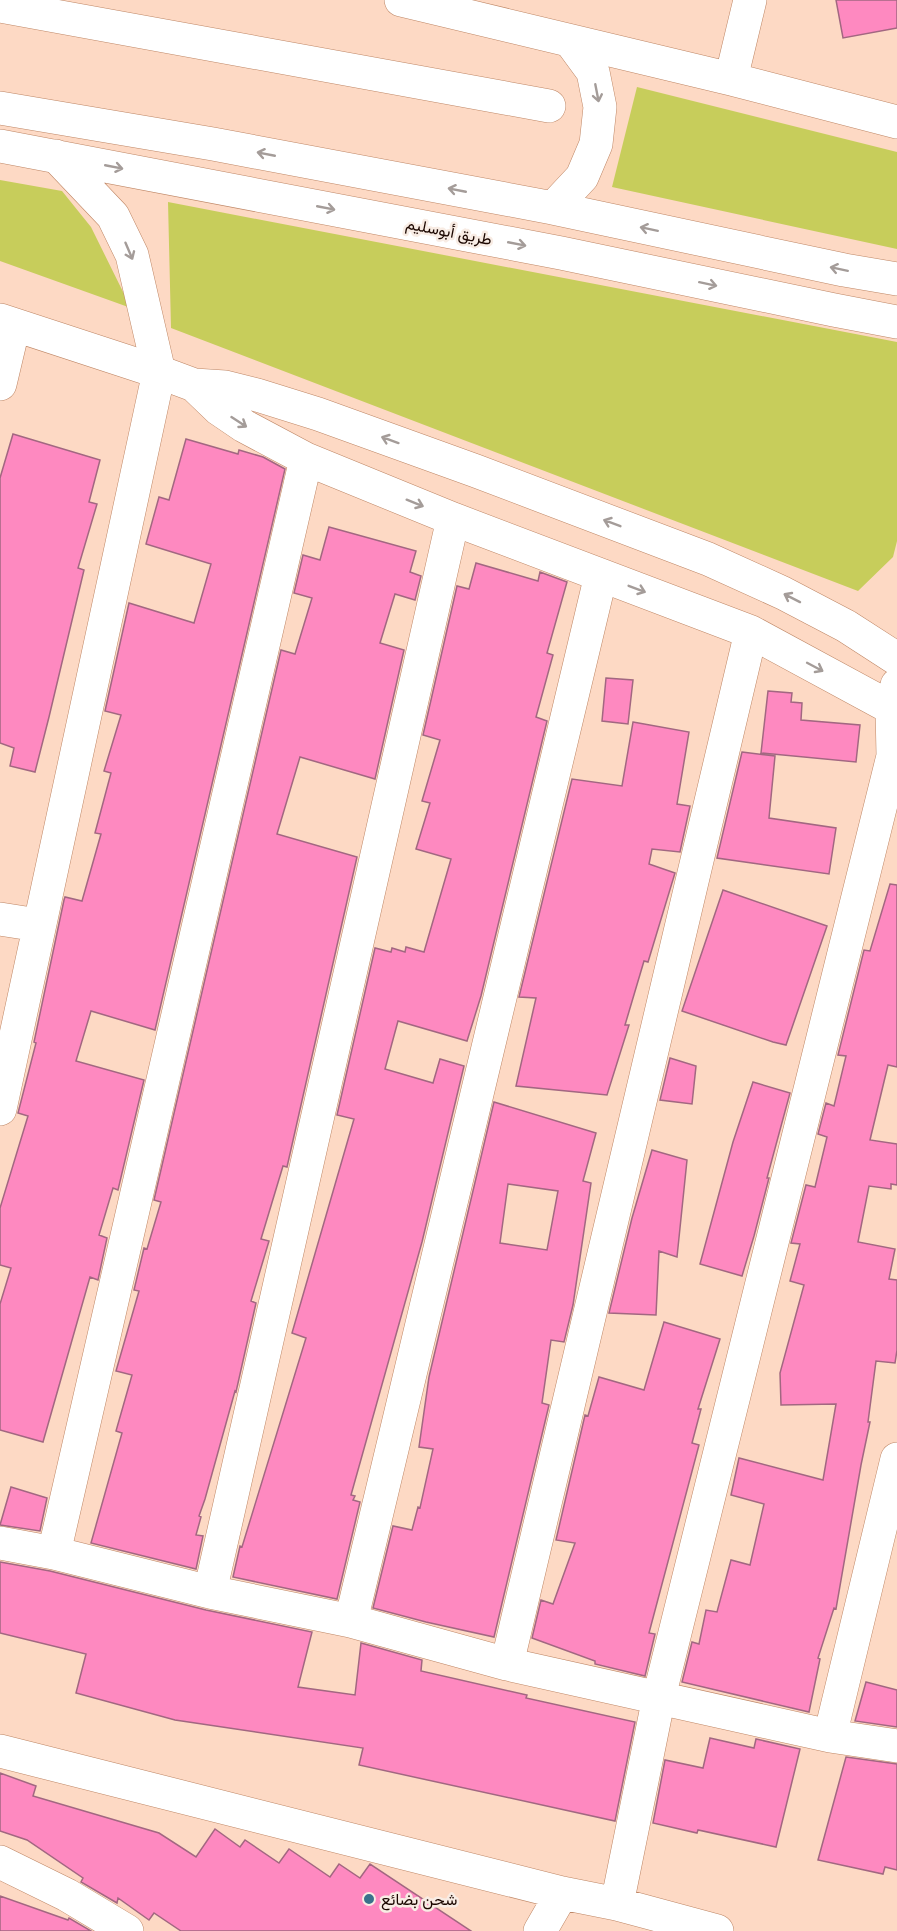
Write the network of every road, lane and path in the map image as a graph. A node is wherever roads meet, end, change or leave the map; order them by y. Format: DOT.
graph roads {
  1 [pos="401,0"];
  2 [pos="750,0"];
  3 [pos="0,6"];
  4 [pos="571,42"];
  5 [pos="731,79"];
  6 [pos="549,106"];
  7 [pos="0,108"];
  8 [pos="897,122"];
  9 [pos="0,146"];
  10 [pos="56,156"];
  11 [pos="553,208"];
  12 [pos="897,279"];
  13 [pos="7,322"];
  14 [pos="897,322"];
  15 [pos="159,372"];
  16 [pos="0,384"];
  17 [pos="194,385"];
  18 [pos="306,459"];
  19 [pos="453,519"];
  20 [pos="601,575"];
  21 [pos="751,632"];
  22 [pos="897,659"];
  23 [pos="895,701"];
  24 [pos="895,754"];
  25 [pos="0,919"];
  26 [pos="38,926"];
  27 [pos="4,1074"];
  28 [pos="0,1109"];
  29 [pos="897,1459"];
  30 [pos="0,1543"];
  31 [pos="54,1553"];
  32 [pos="210,1592"];
  33 [pos="351,1621"];
  34 [pos="507,1664"];
  35 [pos="659,1697"];
  36 [pos="830,1736"];
  37 [pos="897,1746"];
  38 [pos="0,1751"];
  39 [pos="0,1862"];
  40 [pos="562,1893"];
  41 [pos="617,1904"];
  42 [pos="127,1931"];
  43 [pos="540,1931"];
  44 [pos="715,1931"];
  1 -- 4 [label="street"];
  2 -- 5 [label="street"];
  3 -- 6 [label="street"];
  4 -- 5 [label="street"];
  4 -- 11 [label="street, one-way"];
  5 -- 8 [label="street"];
  11 -- 7 [label="street, one-way"];
  9 -- 10 [label="street, طريق أبوسليم"];
  10 -- 14 [label="street, طريق أبوسليم, one-way"];
  10 -- 15 [label="street, one-way"];
  12 -- 11 [label="street, one-way"];
  13 -- 15 [label="street"];
  13 -- 16 [label="street"];
  15 -- 17 [label="street"];
  15 -- 26 [label="street"];
  17 -- 18 [label="street, one-way"];
  22 -- 17 [label="street, one-way"];
  18 -- 19 [label="street, one-way"];
  18 -- 31 [label="street"];
  19 -- 20 [label="street"];
  19 -- 32 [label="street"];
  20 -- 21 [label="street, one-way"];
  20 -- 33 [label="street"];
  21 -- 23 [label="street, one-way"];
  21 -- 34 [label="street"];
  23 -- 24 [label="street"];
  24 -- 35 [label="street"];
  25 -- 26 [label="street"];
  26 -- 27 [label="street"];
  27 -- 28 [label="street"];
  29 -- 36 [label="street"];
  30 -- 31 [label="street"];
  31 -- 32 [label="street"];
  32 -- 33 [label="street"];
  33 -- 34 [label="street"];
  34 -- 35 [label="street"];
  35 -- 36 [label="street"];
  35 -- 41 [label="street"];
  36 -- 37 [label="street"];
  38 -- 40 [label="street"];
  39 -- 42 [label="street"];
  40 -- 41 [label="street"];
  40 -- 43 [label="street"];
  41 -- 44 [label="street"];
}
